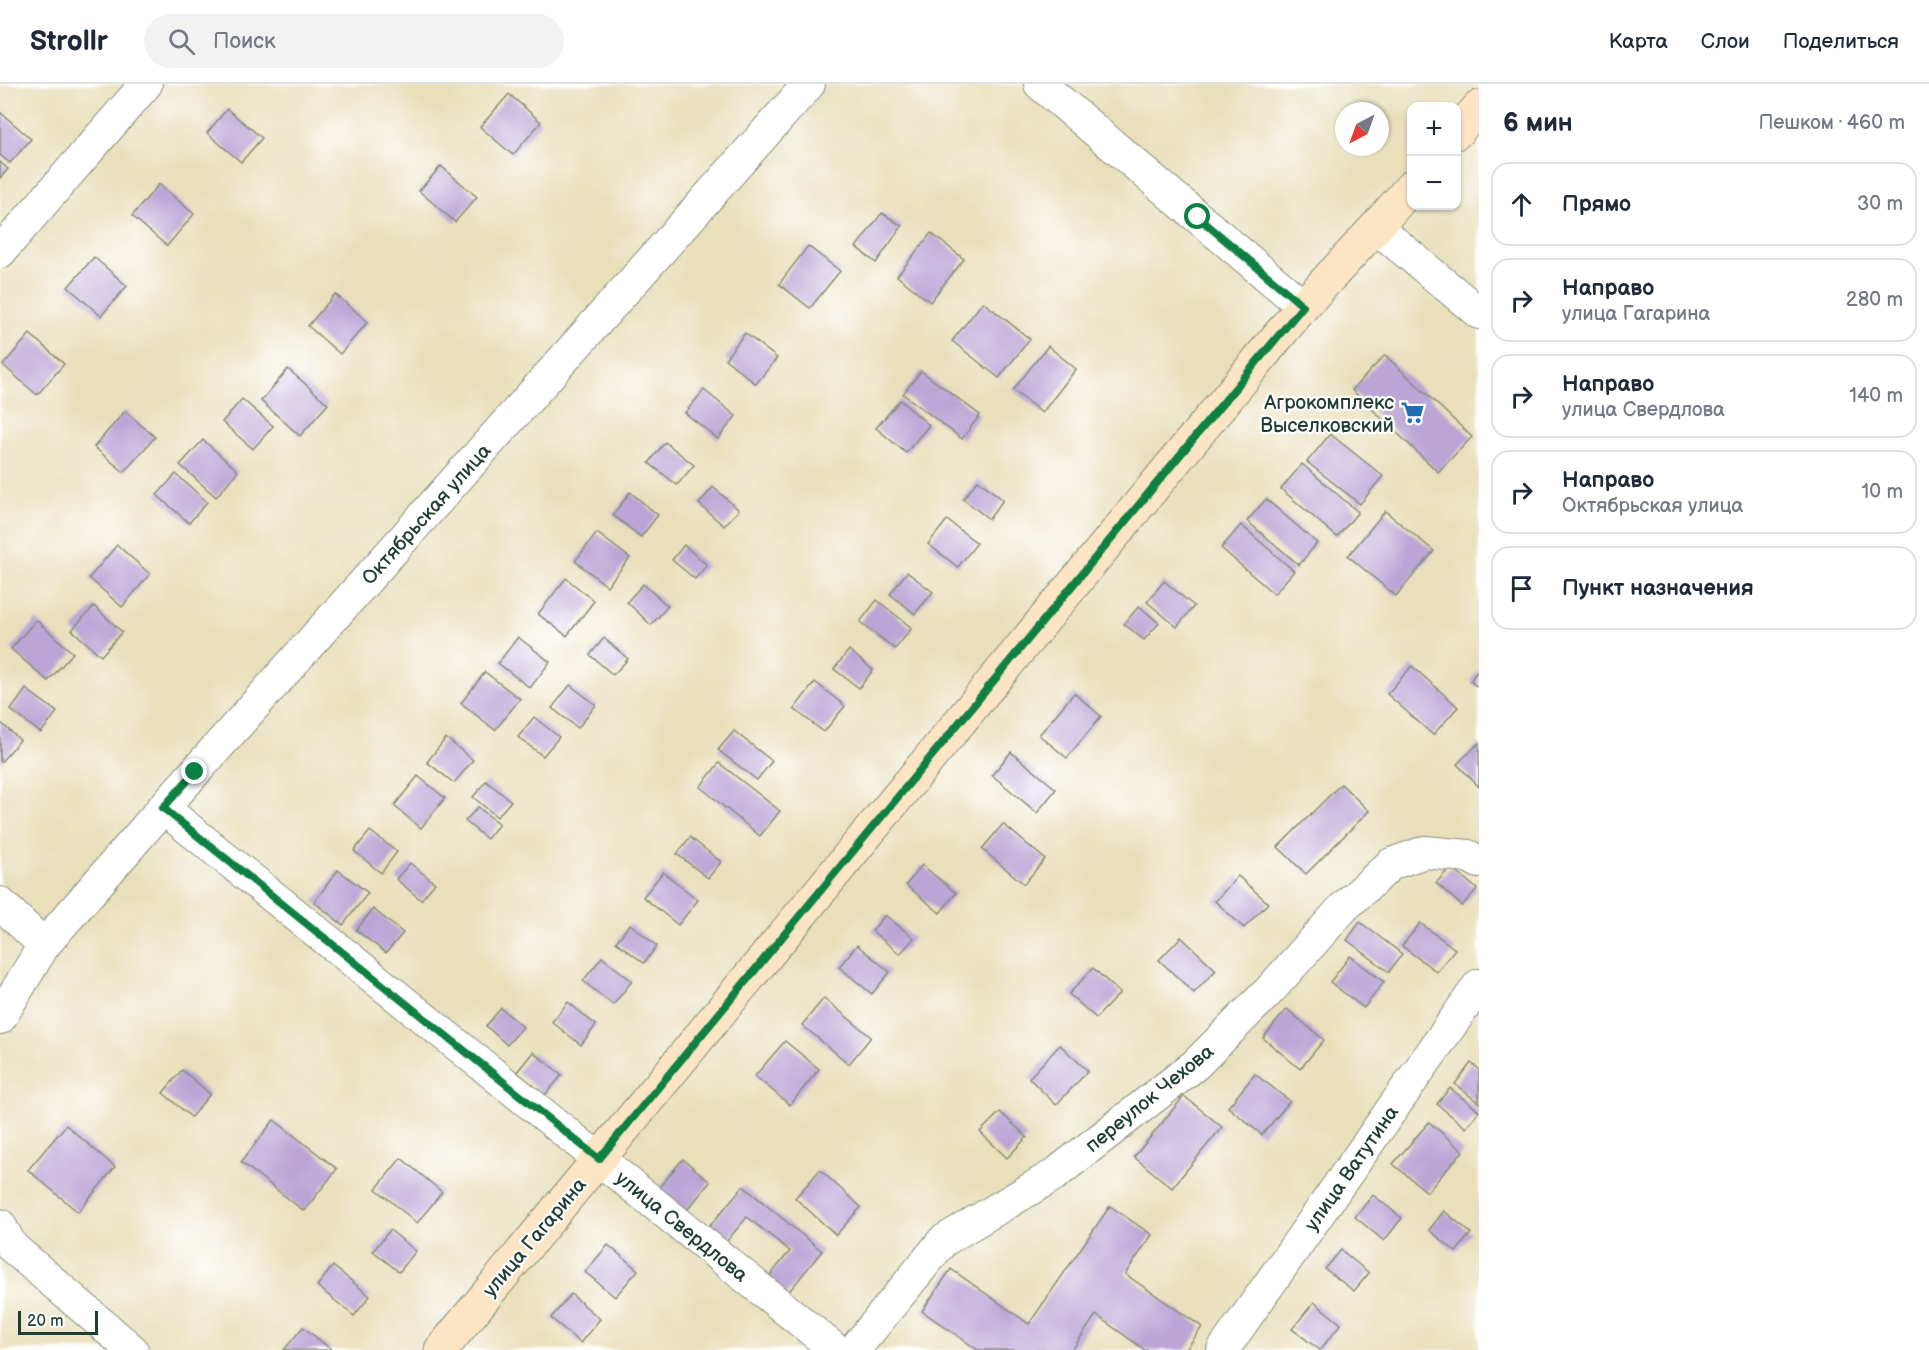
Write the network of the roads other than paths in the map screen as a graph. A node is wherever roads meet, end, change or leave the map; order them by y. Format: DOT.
graph roads {
  1 [pos="146,84"];
  2 [pos="810,84"];
  3 [pos="1040,84"];
  4 [pos="1479,107"];
  5 [pos="1461,127"];
  6 [pos="1407,192"];
  7 [pos="1376,227"];
  8 [pos="0,252"];
  9 [pos="1303,306"];
  10 [pos="1479,313"];
  11 [pos="163,808"];
  12 [pos="1479,862"];
  13 [pos="0,903"];
  14 [pos="44,945"];
  15 [pos="1479,985"];
  16 [pos="0,1018"];
  17 [pos="599,1159"];
  18 [pos="0,1225"];
  19 [pos="132,1350"];
  20 [pos="441,1350"];
  21 [pos="836,1350"];
  22 [pos="854,1350"];
  23 [pos="1223,1350"];
  1 -- 8 [label="street"];
  2 -- 11 [label="street, Октябрьская улица"];
  3 -- 9 [label="street"];
  4 -- 5 [label="main road"];
  6 -- 7 [label="main road, улица Гагарина"];
  7 -- 9 [label="main road, улица Гагарина"];
  7 -- 10 [label="street"];
  9 -- 17 [label="main road, улица Гагарина"];
  11 -- 14 [label="street, Октябрьская улица"];
  11 -- 17 [label="street, улица Свердлова"];
  12 -- 22 [label="street, переулок Чехова"];
  13 -- 14 [label="street"];
  14 -- 16 [label="street, Октябрьская улица"];
  15 -- 23 [label="street, улица Ватутина"];
  17 -- 20 [label="main road, улица Гагарина"];
  17 -- 21 [label="street, улица Свердлова"];
  18 -- 19 [label="street"];
}
